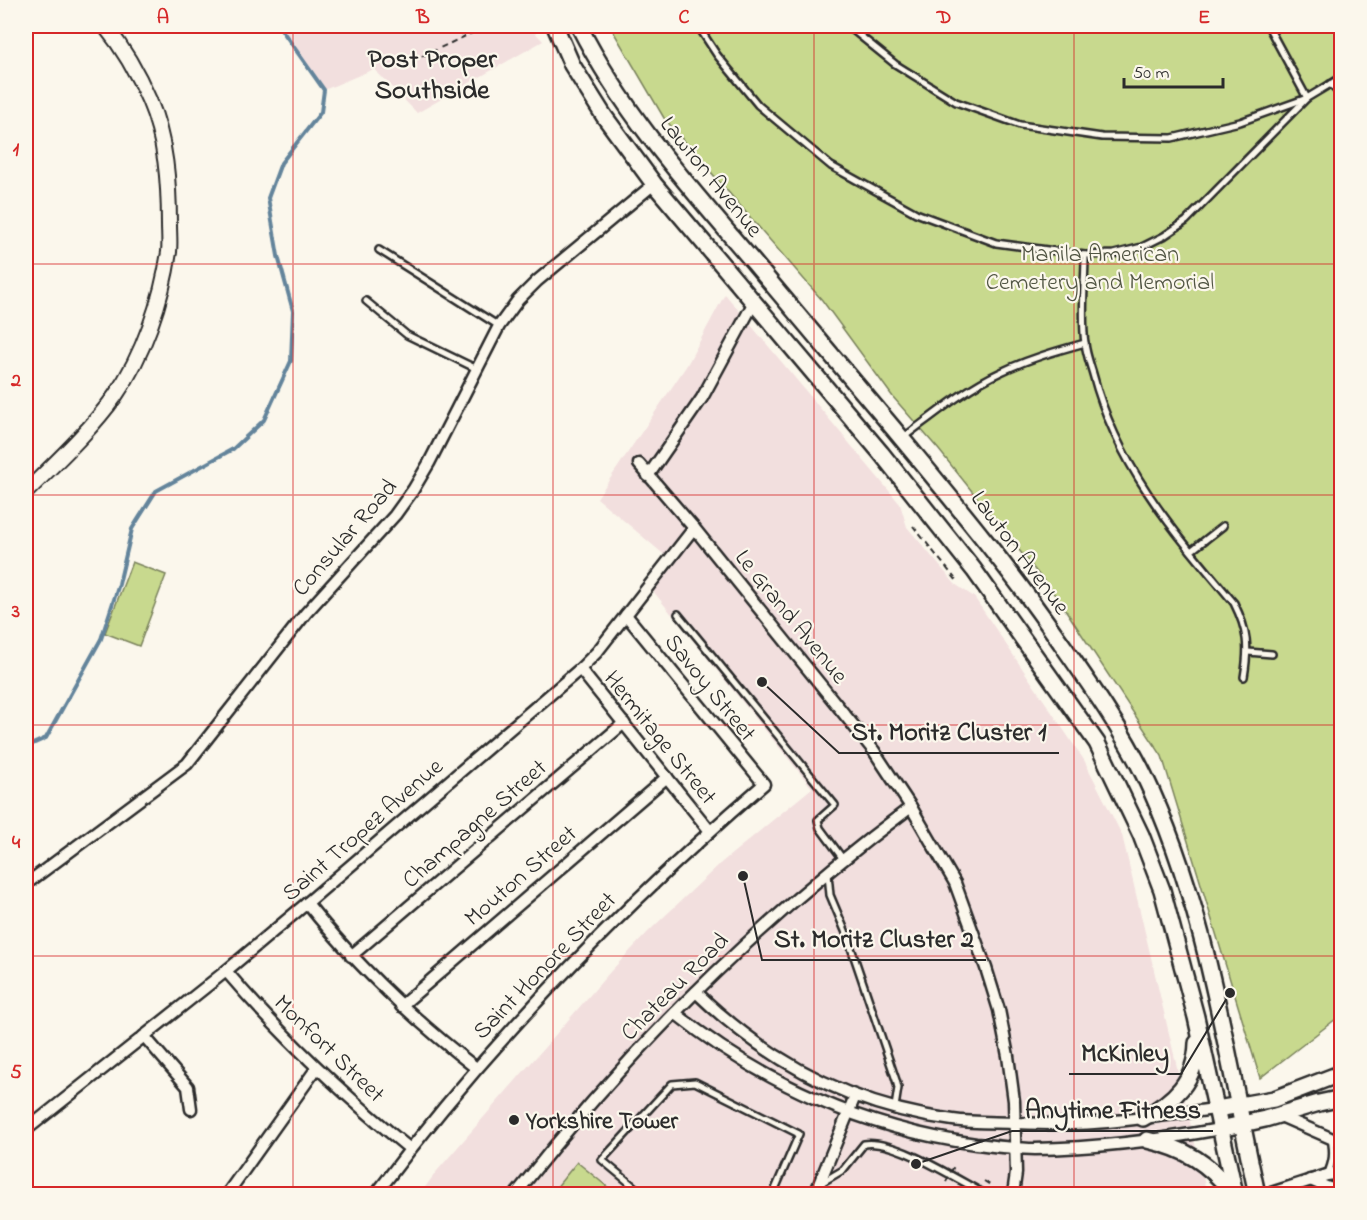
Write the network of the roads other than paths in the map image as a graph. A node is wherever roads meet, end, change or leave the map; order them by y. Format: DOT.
graph roads {
  1 [pos="105,26"];
  2 [pos="555,26"];
  3 [pos="579,26"];
  4 [pos="698,26"];
  5 [pos="848,26"];
  6 [pos="1268,26"];
  7 [pos="1337,82"];
  8 [pos="1341,96"];
  9 [pos="1307,98"];
  10 [pos="654,184"];
  11 [pos="379,250"];
  12 [pos="1085,255"];
  13 [pos="366,301"];
  14 [pos="754,302"];
  15 [pos="499,326"];
  16 [pos="1084,343"];
  17 [pos="477,369"];
  18 [pos="902,439"];
  19 [pos="639,464"];
  20 [pos="648,476"];
  21 [pos="26,492"];
  22 [pos="1223,526"];
  23 [pos="694,528"];
  24 [pos="1191,551"];
  25 [pos="678,614"];
  26 [pos="626,615"];
  27 [pos="1248,652"];
  28 [pos="1272,654"];
  29 [pos="580,669"];
  30 [pos="1244,677"];
  31 [pos="624,723"];
  32 [pos="668,777"];
  33 [pos="764,784"];
  34 [pos="911,807"];
  35 [pos="710,831"];
  36 [pos="843,860"];
  37 [pos="828,872"];
  38 [pos="26,884"];
  39 [pos="307,903"];
  40 [pos="351,956"];
  41 [pos="226,971"];
  42 [pos="696,992"];
  43 [pos="401,1006"];
  44 [pos="675,1013"];
  45 [pos="1196,1017"];
  46 [pos="144,1036"];
  47 [pos="476,1068"];
  48 [pos="316,1069"];
  49 [pos="1341,1073"];
  50 [pos="855,1096"];
  51 [pos="1341,1098"];
  52 [pos="1240,1106"];
  53 [pos="191,1109"];
  54 [pos="894,1109"];
  55 [pos="1217,1109"];
  56 [pos="849,1113"];
  57 [pos="1278,1115"];
  58 [pos="1143,1118"];
  59 [pos="1015,1123"];
  60 [pos="1243,1125"];
  61 [pos="1220,1129"];
  62 [pos="26,1130"];
  63 [pos="1147,1140"];
  64 [pos="1336,1141"];
  65 [pos="1015,1148"];
  66 [pos="410,1149"];
  67 [pos="1341,1173"];
  68 [pos="1327,1175"];
  69 [pos="1310,1180"];
  70 [pos="820,1184"];
  71 [pos="1341,1189"];
  72 [pos="227,1194"];
  73 [pos="376,1194"];
  74 [pos="516,1194"];
  75 [pos="643,1194"];
  76 [pos="773,1194"];
  77 [pos="815,1194"];
  78 [pos="985,1194"];
  79 [pos="1013,1194"];
  80 [pos="1234,1194"];
  81 [pos="1257,1194"];
  82 [pos="1268,1194"];
  1 -- 21 [label="street"];
  2 -- 10 [label="main road, Lawton Avenue"];
  3 -- 18 [label="main road, Lawton Avenue"];
  4 -- 12 [label="lane"];
  5 -- 9 [label="lane"];
  6 -- 9 [label="lane"];
  7 -- 8 [label="lane"];
  7 -- 9 [label="lane"];
  9 -- 12 [label="lane"];
  10 -- 14 [label="main road, Lawton Avenue"];
  10 -- 15 [label="street, Consular Road"];
  11 -- 15 [label="lane"];
  12 -- 16 [label="lane"];
  13 -- 17 [label="lane"];
  14 -- 20 [label="street"];
  14 -- 45 [label="main road, Lawton Avenue"];
  15 -- 17 [label="street, Consular Road"];
  16 -- 18 [label="lane"];
  16 -- 24 [label="lane"];
  17 -- 38 [label="street, Consular Road"];
  18 -- 52 [label="main road, Lawton Avenue"];
  19 -- 20 [label="street, Le Grand Avenue"];
  20 -- 23 [label="street, Le Grand Avenue"];
  22 -- 24 [label="lane"];
  23 -- 26 [label="street, Saint Tropez Avenue"];
  23 -- 34 [label="street, Le Grand Avenue"];
  24 -- 27 [label="lane"];
  25 -- 36 [label="lane"];
  26 -- 29 [label="street, Saint Tropez Avenue"];
  26 -- 33 [label="street, Savoy Street"];
  27 -- 28 [label="lane"];
  27 -- 30 [label="lane"];
  29 -- 31 [label="street, Hermitage Street"];
  29 -- 39 [label="street, Saint Tropez Avenue"];
  31 -- 32 [label="street, Hermitage Street"];
  31 -- 40 [label="street, Champagne Street"];
  32 -- 35 [label="street, Hermitage Street"];
  32 -- 43 [label="street, Mouton Street"];
  33 -- 35 [label="street, Saint Honore Street"];
  34 -- 36 [label="street, Chateau Road"];
  34 -- 59 [label="street, Le Grand Avenue"];
  35 -- 47 [label="street, Saint Honore Street"];
  36 -- 37 [label="street, Chateau Road"];
  37 -- 42 [label="street, Chateau Road"];
  37 -- 54 [label="lane"];
  39 -- 40 [label="street"];
  39 -- 41 [label="street, Saint Tropez Avenue"];
  40 -- 43 [label="street"];
  41 -- 46 [label="street, Saint Tropez Avenue"];
  41 -- 48 [label="street, Monfort Street"];
  42 -- 44 [label="street, Chateau Road"];
  42 -- 50 [label="street"];
  43 -- 47 [label="street"];
  44 -- 56 [label="street"];
  44 -- 74 [label="street, Chateau Road"];
  45 -- 55 [label="main road, Lawton Avenue"];
  45 -- 58 [label="main road"];
  46 -- 53 [label="street"];
  46 -- 62 [label="street, Saint Tropez Avenue"];
  47 -- 66 [label="street, Saint Honore Street"];
  48 -- 66 [label="street, Monfort Street"];
  48 -- 72 [label="street"];
  49 -- 52 [label="main road"];
  50 -- 54 [label="street"];
  50 -- 56 [label="street"];
  51 -- 57 [label="main road"];
  52 -- 55 [label="main road"];
  52 -- 60 [label="main road, Lawton Avenue"];
  54 -- 59 [label="street"];
  55 -- 58 [label="street"];
  55 -- 61 [label="main road, Lawton Avenue"];
  56 -- 65 [label="street"];
  56 -- 70 [label="street"];
  57 -- 60 [label="main road"];
  57 -- 64 [label="street"];
  58 -- 59 [label="street"];
  59 -- 65 [label="street, Le Grand Avenue"];
  60 -- 61 [label="main road"];
  60 -- 81 [label="main road, Lawton Avenue"];
  61 -- 63 [label="street"];
  61 -- 80 [label="main road, Lawton Avenue"];
  63 -- 65 [label="street"];
  63 -- 80 [label="main road"];
  64 -- 68 [label="lane"];
  65 -- 79 [label="street, Le Grand Avenue"];
  66 -- 73 [label="street, Saint Honore Street"];
  67 -- 68 [label="street"];
  68 -- 69 [label="street"];
  69 -- 71 [label="street"];
  69 -- 82 [label="street"];
  70 -- 77 [label="street"];
  70 -- 78 [label="lane"];
  75 -- 76 [label="lane"];
}
